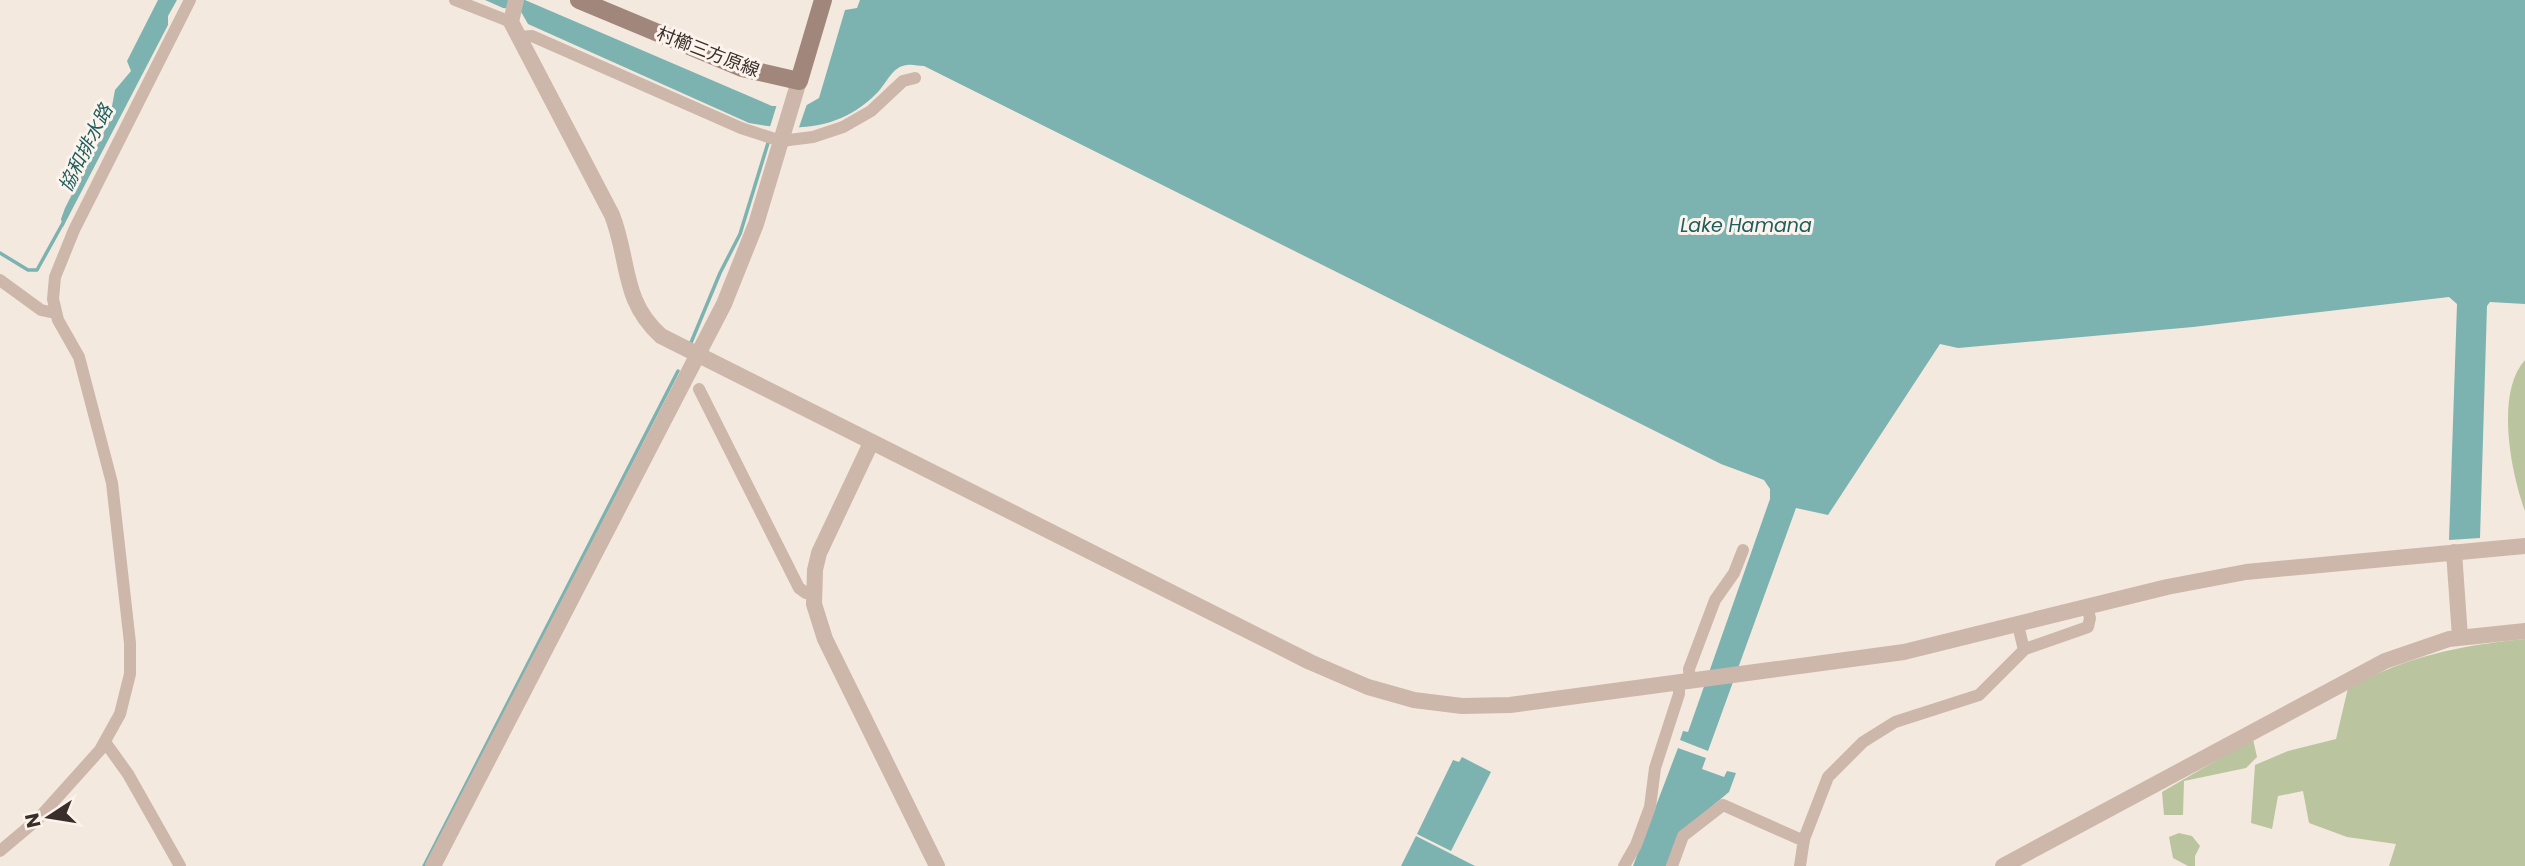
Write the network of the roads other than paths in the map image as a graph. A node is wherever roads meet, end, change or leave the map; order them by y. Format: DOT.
graph roads {
  1 [pos="190,0"];
  2 [pos="455,0"];
  3 [pos="579,0"];
  4 [pos="823,0"];
  5 [pos="513,11"];
  6 [pos="519,37"];
  7 [pos="915,78"];
  8 [pos="799,81"];
  9 [pos="782,138"];
  10 [pos="0,280"];
  11 [pos="55,313"];
  12 [pos="697,357"];
  13 [pos="699,389"];
  14 [pos="871,443"];
  15 [pos="2525,546"];
  16 [pos="1743,550"];
  17 [pos="2454,552"];
  18 [pos="814,593"];
  19 [pos="2087,607"];
  20 [pos="2018,625"];
  21 [pos="2525,631"];
  22 [pos="2460,637"];
  23 [pos="2024,650"];
  24 [pos="1688,682"];
  25 [pos="105,742"];
  26 [pos="1804,841"];
  27 [pos="0,850"];
  28 [pos="180,866"];
  29 [pos="433,866"];
  30 [pos="937,866"];
  31 [pos="1624,866"];
  32 [pos="1672,866"];
  33 [pos="1800,866"];
  34 [pos="2003,866"];
  1 -- 11 [label="street"];
  2 -- 5 [label="street"];
  3 -- 8 [label="main road, 村櫛三方原線"];
  4 -- 8 [label="main road"];
  5 -- 6 [label="street"];
  6 -- 9 [label="street"];
  6 -- 12 [label="street"];
  7 -- 9 [label="street"];
  8 -- 9 [label="street"];
  9 -- 12 [label="street"];
  10 -- 11 [label="street"];
  11 -- 25 [label="street"];
  12 -- 14 [label="street"];
  12 -- 29 [label="street"];
  13 -- 18 [label="street"];
  14 -- 18 [label="street"];
  14 -- 24 [label="street"];
  15 -- 17 [label="street"];
  16 -- 24 [label="street"];
  17 -- 19 [label="street"];
  17 -- 22 [label="street"];
  18 -- 30 [label="street"];
  19 -- 20 [label="street"];
  19 -- 23 [label="street"];
  20 -- 23 [label="street"];
  20 -- 24 [label="street"];
  21 -- 22 [label="street"];
  22 -- 34 [label="street"];
  23 -- 26 [label="street"];
  24 -- 31 [label="street"];
  25 -- 27 [label="street"];
  25 -- 28 [label="street"];
  26 -- 32 [label="street"];
  26 -- 33 [label="street"];
}
